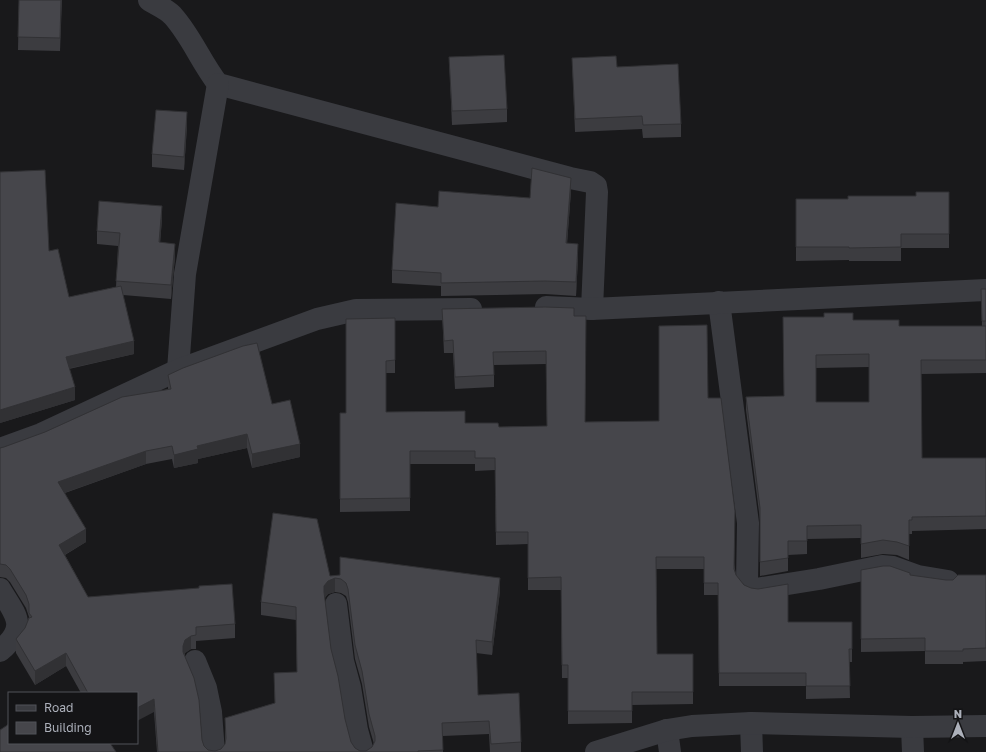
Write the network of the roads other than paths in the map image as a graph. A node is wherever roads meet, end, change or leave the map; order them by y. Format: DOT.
graph roads {
  1 [pos="149,0"];
  2 [pos="218,84"];
  3 [pos="986,290"];
  4 [pos="719,302"];
  5 [pos="529,308"];
  6 [pos="490,309"];
  7 [pos="592,309"];
  8 [pos="178,370"];
  9 [pos="0,449"];
  10 [pos="948,580"];
  11 [pos="0,589"];
  12 [pos="336,604"];
  13 [pos="0,651"];
  14 [pos="195,661"];
  15 [pos="986,726"];
  16 [pos="752,736"];
  17 [pos="913,739"];
  18 [pos="668,741"];
  19 [pos="214,752"];
  20 [pos="363,752"];
  21 [pos="596,752"];
  1 -- 2 [label="street"];
  2 -- 7 [label="street"];
  2 -- 8 [label="street"];
  3 -- 4 [label="street"];
  4 -- 7 [label="street"];
  4 -- 10 [label="street"];
  5 -- 7 [label="street"];
  6 -- 8 [label="street"];
  8 -- 9 [label="street"];
  11 -- 13 [label="street"];
  12 -- 20 [label="street"];
  14 -- 19 [label="street"];
  15 -- 17 [label="street"];
  16 -- 17 [label="street"];
  16 -- 18 [label="street"];
  18 -- 21 [label="street"];
}
